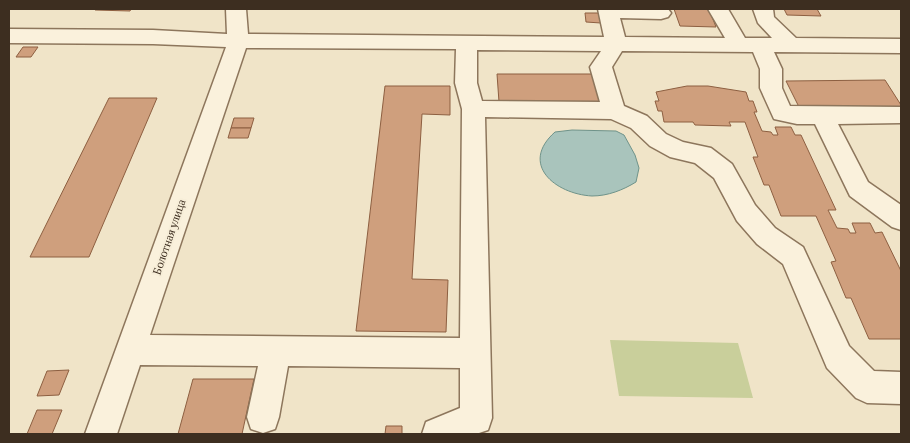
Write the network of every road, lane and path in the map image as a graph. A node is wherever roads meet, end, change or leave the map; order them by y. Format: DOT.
graph roads {
  1 [pos="236,9"];
  2 [pos="718,9"];
  3 [pos="763,9"];
  4 [pos="609,10"];
  5 [pos="660,11"];
  6 [pos="9,36"];
  7 [pos="238,40"];
  8 [pos="467,42"];
  9 [pos="616,44"];
  10 [pos="676,44"];
  11 [pos="750,45"];
  12 [pos="791,45"];
  13 [pos="898,51"];
  14 [pos="473,109"];
  15 [pos="614,111"];
  16 [pos="901,115"];
  17 [pos="822,116"];
  18 [pos="901,219"];
  19 [pos="130,350"];
  20 [pos="276,351"];
  21 [pos="476,353"];
  22 [pos="901,388"];
  23 [pos="263,417"];
  24 [pos="101,434"];
  25 [pos="438,434"];
  1 -- 7 [label="street"];
  2 -- 11 [label="street"];
  3 -- 12 [label="street"];
  4 -- 5 [label="street"];
  4 -- 9 [label="street"];
  5 -- 10 [label="street"];
  6 -- 7 [label="lane"];
  7 -- 8 [label="street"];
  7 -- 19 [label="street, Болотная улица"];
  8 -- 9 [label="street"];
  8 -- 14 [label="street"];
  9 -- 10 [label="street"];
  9 -- 15 [label="street"];
  10 -- 11 [label="street"];
  11 -- 12 [label="street"];
  11 -- 17 [label="street"];
  12 -- 13 [label="street"];
  14 -- 15 [label="street"];
  14 -- 21 [label="street"];
  15 -- 22 [label="street"];
  16 -- 17 [label="street"];
  17 -- 18 [label="lane"];
  19 -- 20 [label="street"];
  19 -- 24 [label="street, Болотная улица"];
  20 -- 21 [label="street"];
  20 -- 23 [label="street"];
  21 -- 25 [label="street"];
}
